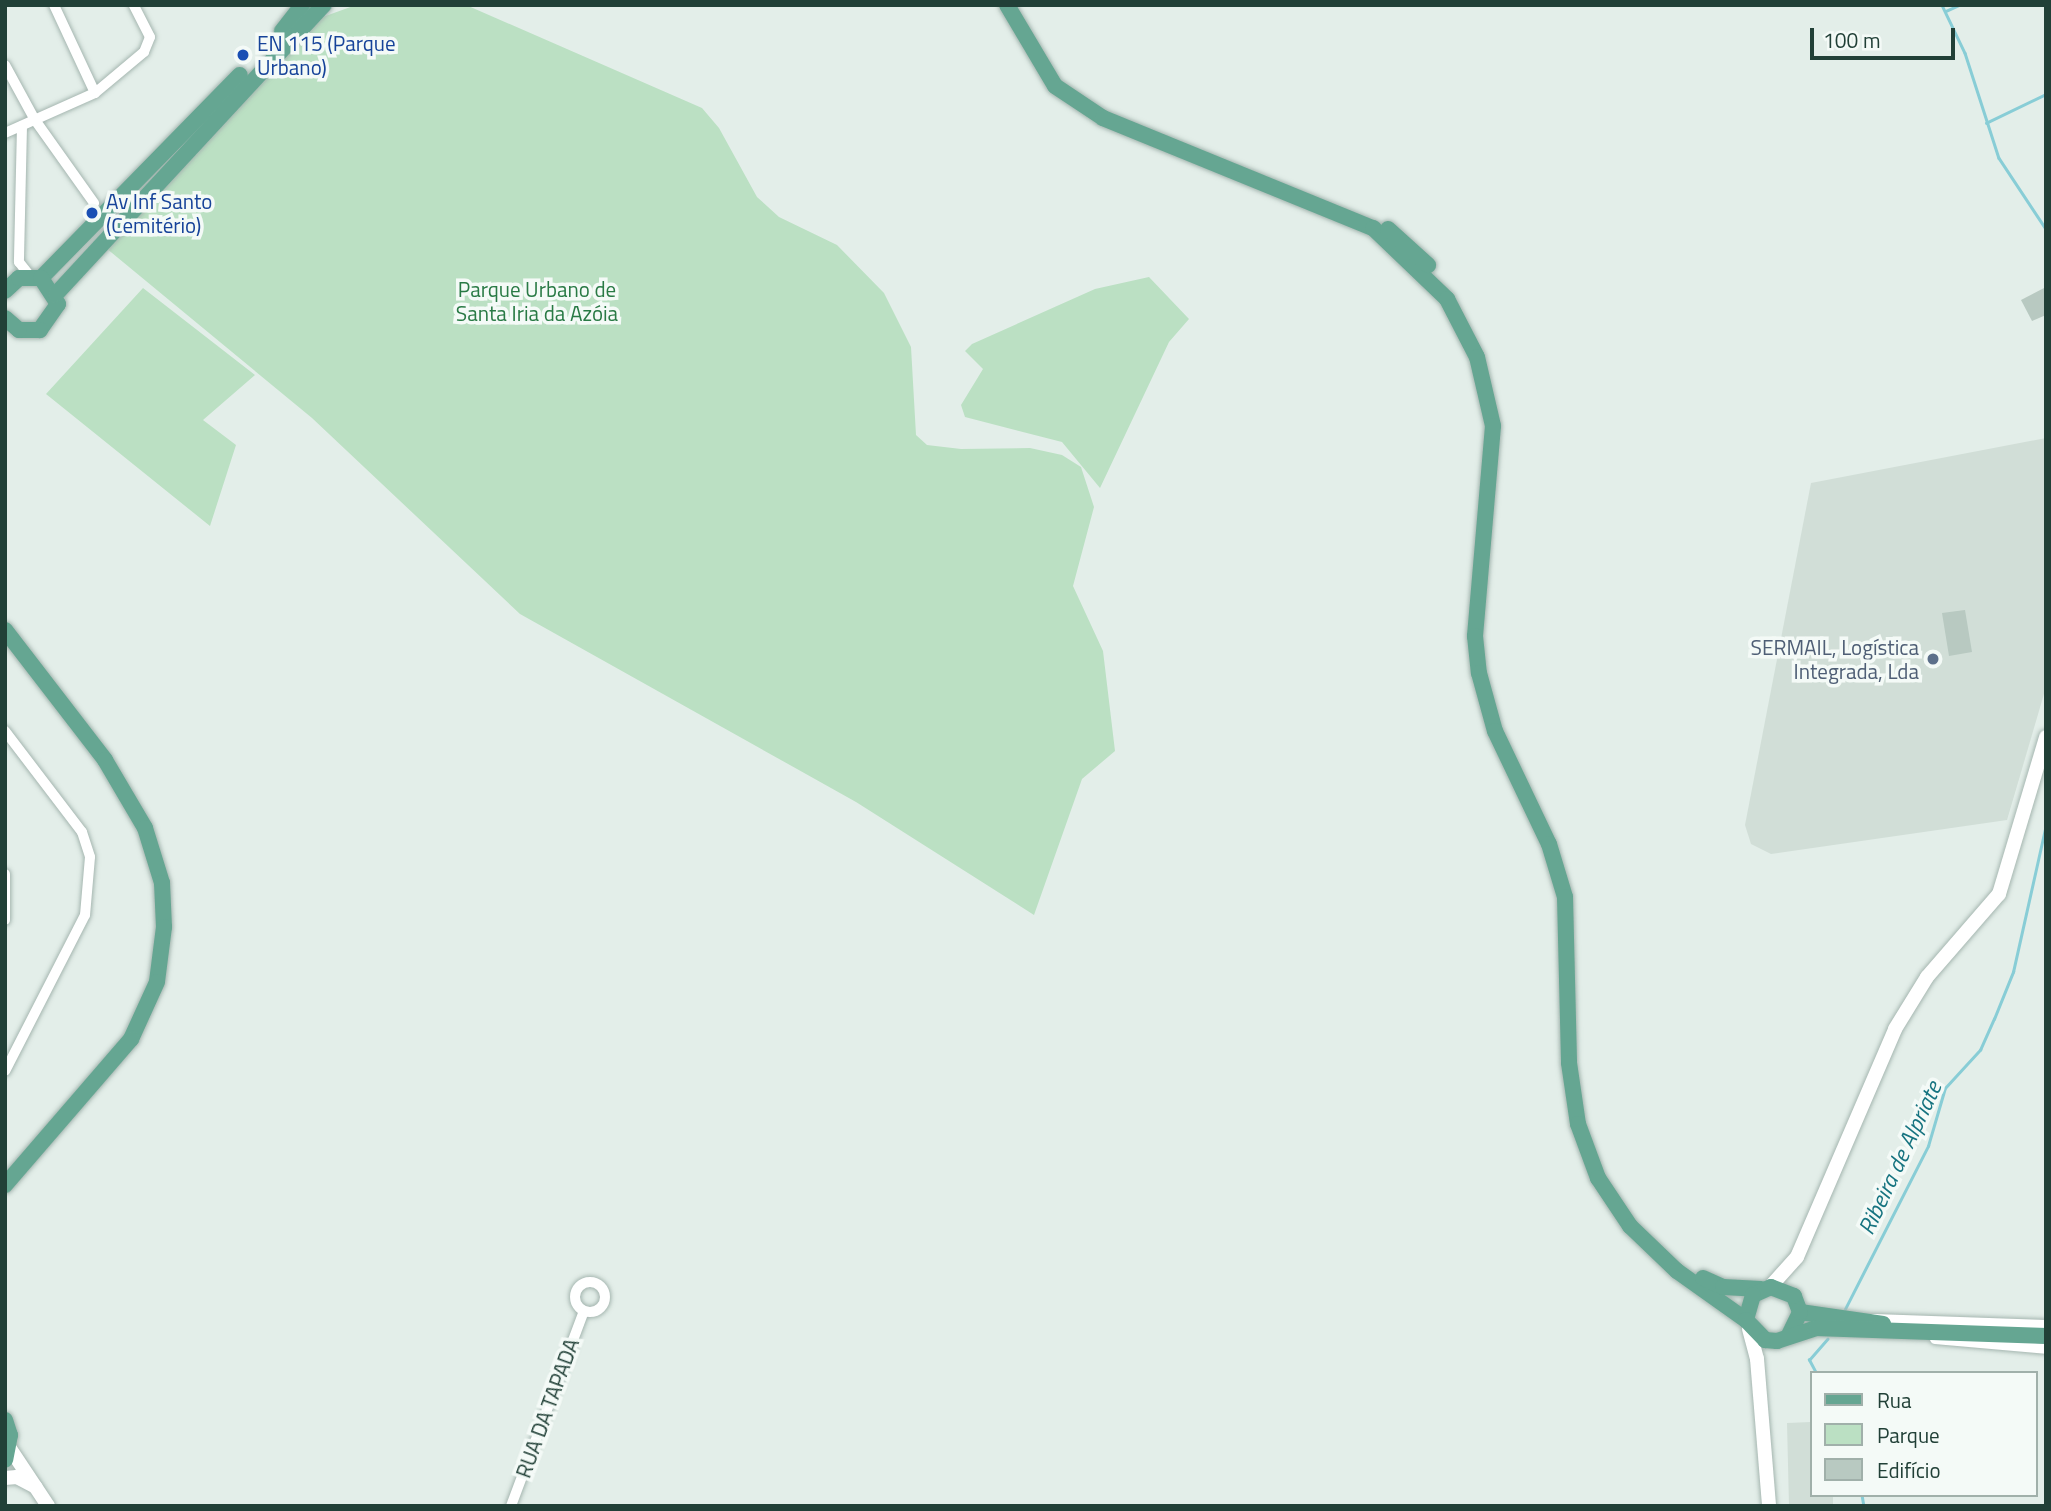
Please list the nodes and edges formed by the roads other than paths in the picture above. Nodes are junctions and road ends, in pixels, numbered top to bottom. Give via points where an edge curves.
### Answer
1 (54, 5) edge
2 (134, 5) edge
3 (302, 5) edge
4 (324, 5) edge
5 (1007, 5) edge
6 (1017, 5) edge
7 (5, 65) edge
8 (95, 93) junction
9 (35, 120) junction
10 (22, 126) junction
11 (5, 133) edge
12 (94, 203) dead end
13 (24, 277) edge
14 (5, 291) edge
15 (56, 294) junction
16 (5, 318) edge
17 (12, 335) edge
18 (5, 630) edge
19 (5, 731) edge
20 (2046, 737) edge
21 (5, 874) edge
22 (5, 920) edge
23 (5, 1071) edge
24 (5, 1185) edge
25 (1797, 1257) junction
26 (1679, 1267) junction
27 (1766, 1288) junction
28 (1797, 1304) junction
29 (584, 1311) dead end
30 (1747, 1324) junction
31 (1862, 1325) junction
32 (2046, 1325) edge
33 (2046, 1336) edge
34 (1783, 1338) junction
35 (2046, 1349) edge
36 (1759, 1374) junction
37 (5, 1420) edge
38 (7, 1453) edge
39 (5, 1478) edge
40 (41, 1490) junction
41 (48, 1506) edge
42 (511, 1506) edge
43 (1769, 1506) edge

1 - 8 street
2 - 8 street via 149,44
3 - 13 main road
4 - 15 main road
5 - 26 main road via 1055,86 1171,148 1270,182 1373,228 1447,299 1477,357 1493,426 1475,636 1479,673 1495,731 1549,844 1565,897 1569,1063 1578,1124 1614,1205
6 - 26 main road via 1045,58 1096,110 1164,141 1266,170 1367,214 1409,245 1445,284 1479,343 1496,402 1502,463 1484,637 1488,673 1503,728 1557,842 1572,895 1577,1062 1586,1123 1621,1199
7 - 9 street
8 - 9 street
9 - 10 street
9 - 12 street
10 - 11 street
10 - 13 street via 19,262
13 - 14 main road
13 - 15 main road
15 - 17 main road via 58,304 49,324
16 - 17 main road
18 - 24 main road via 105,761 145,828 162,883 164,927 157,982 131,1039
19 - 23 street via 82,832 90,857 85,915
20 - 25 street via 2000,894 1927,977 1895,1029
21 - 22 street
25 - 27 street
25 - 28 street
26 - 27 main road via 1723,1287
26 - 30 main road
27 - 28 main road
27 - 30 main road via 1747,1302
28 - 31 main road
28 - 34 main road
29 - 42 street, RUA DA TAPADA
30 - 34 main road via 1765,1340
30 - 36 street
31 - 32 street via 1942,1317
31 - 33 main road
31 - 34 main road via 1816,1328
31 - 35 street
34 - 36 street
36 - 43 street
37 - 38 main road
38 - 40 street
39 - 40 street via 17,1477
40 - 41 street

